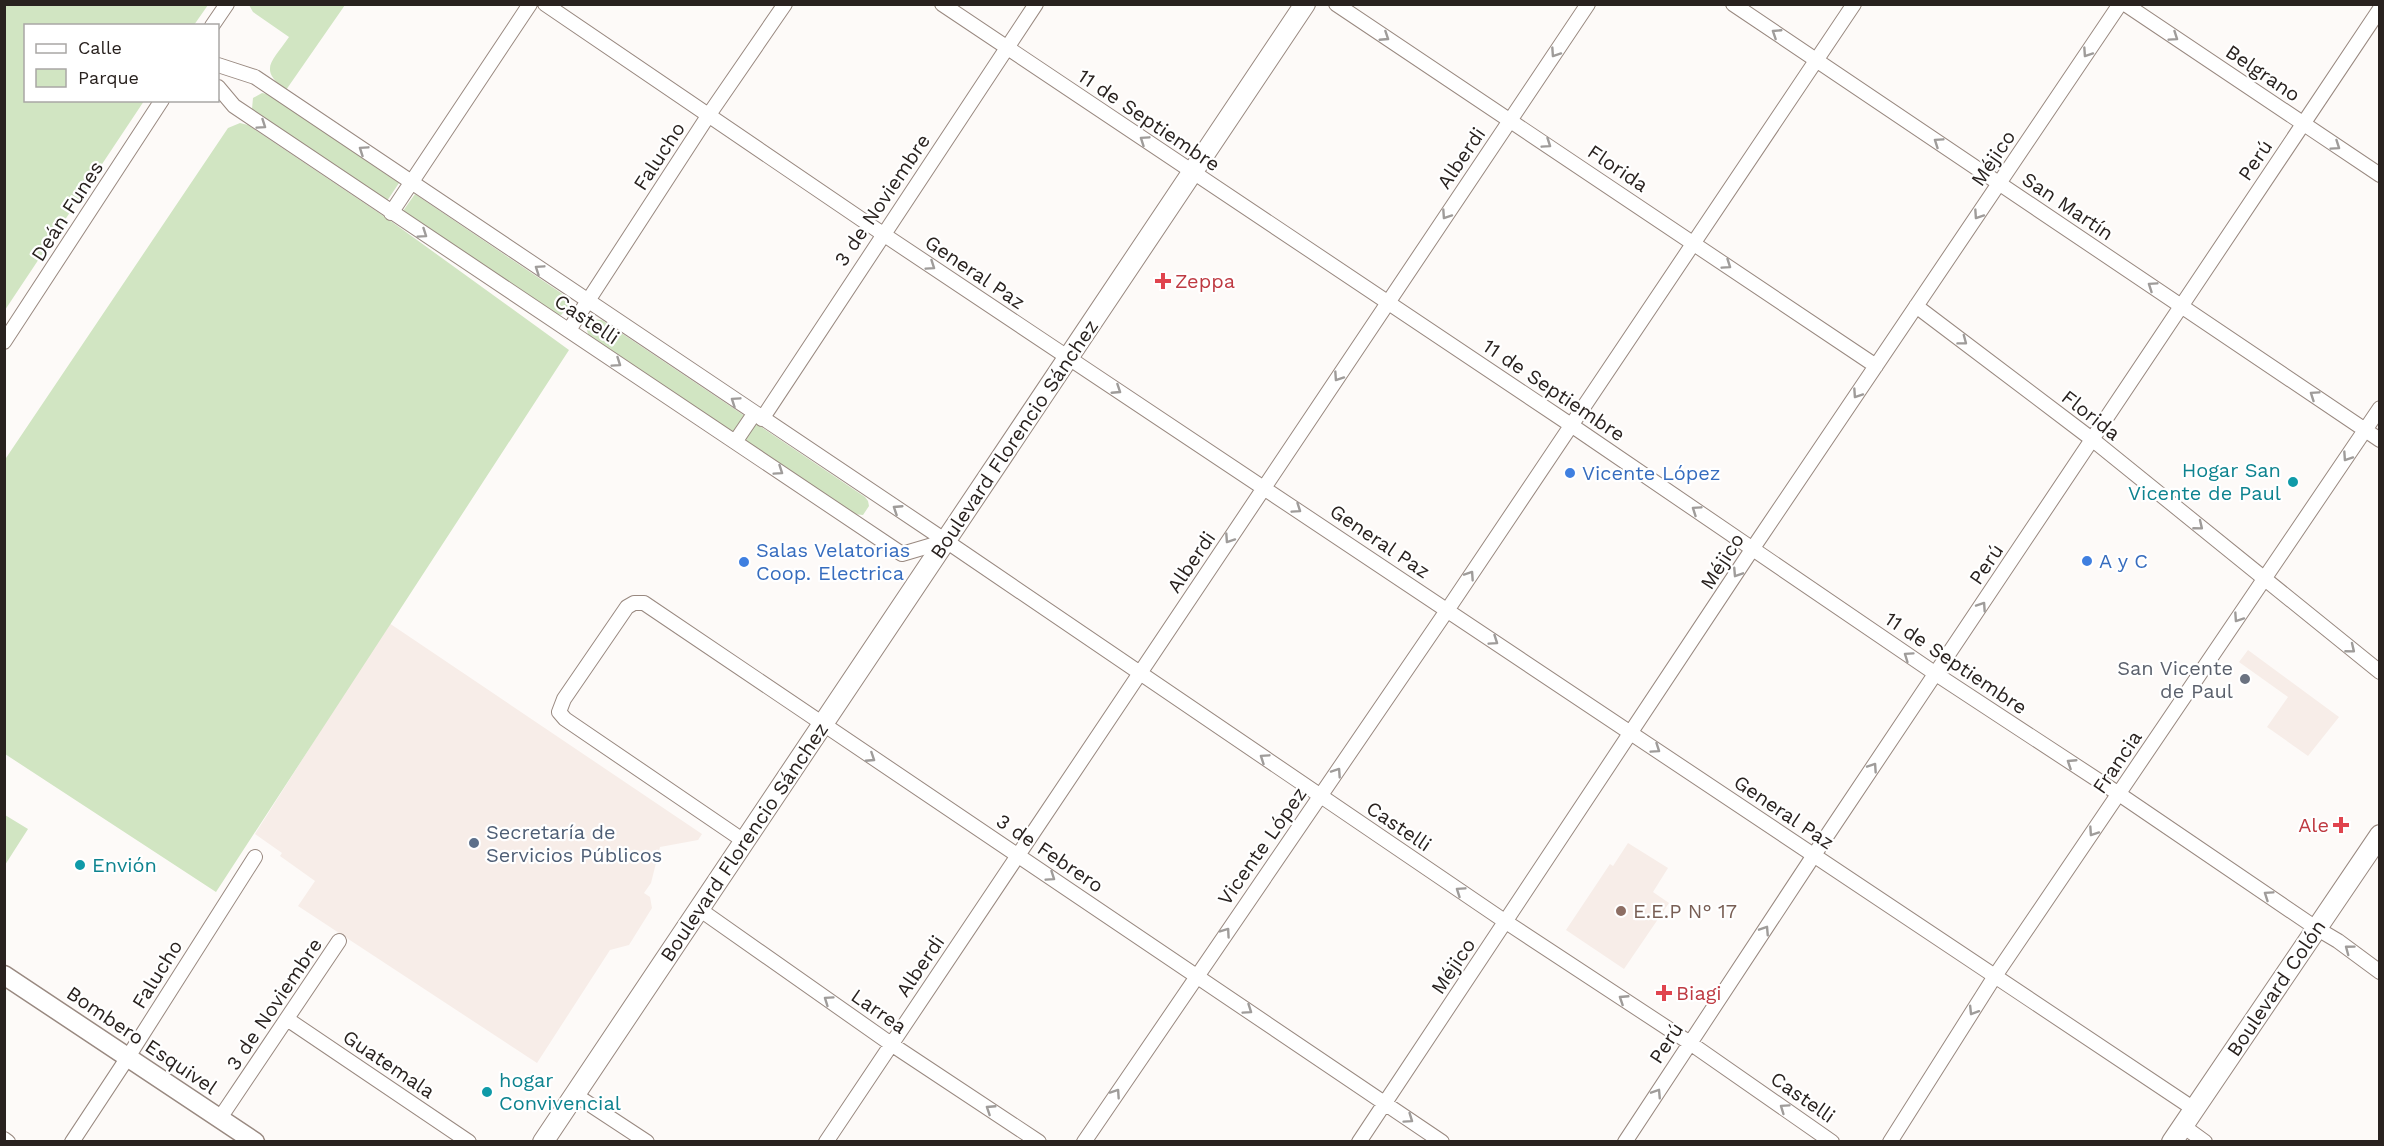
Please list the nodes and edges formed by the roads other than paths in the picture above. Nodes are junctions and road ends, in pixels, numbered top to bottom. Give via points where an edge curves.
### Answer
1 (227, 4) edge
2 (531, 4) edge
3 (545, 4) edge
4 (785, 4) edge
5 (942, 4) edge
6 (1036, 4) edge
7 (1305, 4) edge
8 (1336, 4) edge
9 (1588, 4) edge
10 (1733, 4) edge
11 (1854, 4) edge
12 (2120, 4) edge
13 (2126, 4) edge
14 (2379, 9) edge
15 (213, 24) edge
16 (1007, 48) junction
17 (1817, 60) junction
18 (219, 65) edge
19 (219, 88) edge
20 (161, 102) edge
21 (708, 116) junction
22 (1510, 119) junction
23 (2303, 123) junction
24 (1193, 172) junction
25 (2379, 175) edge
26 (412, 183) junction
27 (2000, 183) junction
28 (391, 213) junction
29 (883, 234) junction
30 (1693, 242) junction
31 (587, 302) junction
32 (1388, 302) junction
33 (1916, 306) junction
34 (2181, 306) junction
35 (569, 330) junction
36 (4, 342) edge
37 (1068, 357) junction
38 (1876, 366) junction
39 (2379, 408) edge
40 (758, 416) junction
41 (1571, 424) junction
42 (2365, 430) junction
43 (2093, 440) junction
44 (2379, 440) edge
45 (735, 442) junction
46 (1264, 487) junction
47 (946, 541) junction
48 (1753, 549) junction
49 (2265, 579) junction
50 (1448, 609) junction
51 (2379, 672) edge
52 (1139, 674) junction
53 (1936, 674) junction
54 (823, 726) junction
55 (1632, 733) junction
56 (2119, 794) junction
57 (1321, 796) junction
58 (2379, 835) edge
59 (744, 841) junction
60 (1018, 855) junction
61 (1814, 855) junction
62 (255, 857) dead end
63 (699, 909) junction
64 (1506, 922) junction
65 (2316, 928) junction
66 (339, 941) dead end
67 (2379, 972) edge
68 (4, 975) edge
69 (1196, 975) junction
70 (1995, 976) junction
71 (287, 1019) junction
72 (1690, 1043) junction
73 (891, 1044) junction
74 (128, 1057) junction
75 (574, 1094) junction
76 (1386, 1103) junction
77 (2194, 1109) junction
78 (220, 1118) junction
79 (2177, 1134) edge
80 (72, 1142) edge
81 (255, 1142) edge
82 (469, 1142) edge
83 (543, 1142) edge
84 (646, 1142) edge
85 (826, 1142) edge
86 (1039, 1142) edge
87 (1084, 1142) edge
88 (1359, 1142) edge
89 (1442, 1142) edge
90 (1625, 1142) edge
91 (1832, 1142) edge
92 (1890, 1142) edge
93 (2205, 1142) edge

1 - 15 street
2 - 26 street
3 - 21 street, General Paz
4 - 21 street, Falucho
5 - 16 street, 11 de Septiembre
6 - 16 street, 3 de Noviembre
7 - 24 main road, Boulevard Florencio Sánchez
8 -> 22 street, Florida
9 -> 22 street, Alberdi
17 -> 10 street, San Martín
11 - 17 street, Vicente López
12 -> 27 street, Méjico
13 -> 23 street, Belgrano
14 - 23 street, Perú
24 -> 16 street, 11 de Septiembre
16 - 29 street, 3 de Noviembre
27 -> 17 street, San Martín
17 - 30 street, Vicente López
26 -> 18 street, Castelli via 255,76
19 -> 28 street, Castelli via 234,106
20 - 36 street, Deán Funes
21 - 29 street, General Paz
21 - 31 street, Falucho
22 -> 30 street, Florida
22 -> 32 street, Alberdi
23 -> 25 street, Belgrano
23 - 34 street, Perú
24 - 32 street, 11 de Septiembre
24 - 37 main road, Boulevard Florencio Sánchez
26 - 28 street
31 -> 26 street, Castelli
27 -> 33 street, Méjico
34 -> 27 street, San Martín
28 -> 35 street, Castelli
29 -> 37 street, General Paz
29 - 40 street, 3 de Noviembre
30 -> 38 street, Florida
30 - 41 street, Vicente López
31 - 35 street, Falucho
40 -> 31 street, Castelli
32 - 41 street, 11 de Septiembre
32 -> 46 street, Alberdi
33 - 38 street, Méjico
33 -> 43 street, Florida
42 -> 34 street, San Martín
34 - 43 street, Perú
35 -> 45 street, Castelli
37 -> 46 street, General Paz
37 - 47 main road, Boulevard Florencio Sánchez
38 -> 48 street, Méjico
39 - 42 street, Francia
40 - 45 street, 3 de Noviembre
47 -> 40 street, Castelli
48 -> 41 street, 11 de Septiembre
50 -> 41 street, Vicente López
42 - 44 street, San Martín
42 -> 49 street, Francia
43 -> 49 street, Florida
53 -> 43 street, Perú
45 -> 47 street, Castelli via 902,554
46 -> 50 street, General Paz
46 -> 52 street, Alberdi
47 - 52 street, Castelli
47 - 54 main road, Boulevard Florencio Sánchez
53 -> 48 street, 11 de Septiembre
48 -> 55 street, Méjico
49 -> 51 street, Florida
49 -> 56 street, Francia
50 -> 55 street, General Paz
57 -> 50 street, Vicente López
57 -> 52 street, Castelli
52 - 60 street, Alberdi
56 -> 53 street, 11 de Septiembre
61 -> 53 street, Perú
54 - 59 main road, Boulevard Florencio Sánchez
54 - 59 street, 3 de Febrero via 644,603 627,607 608,634 564,699 560,712 565,720
54 -> 60 street, 3 de Febrero
55 -> 61 street, General Paz
55 - 64 street, Méjico
65 -> 56 street, 11 de Septiembre
56 -> 70 street, Francia
64 -> 57 street, Castelli
69 -> 57 street, Vicente López
58 - 65 main road, Boulevard Colón
59 - 63 main road, Boulevard Florencio Sánchez
60 -> 69 street, 3 de Febrero
60 - 73 street, Alberdi
61 - 70 street, General Paz
72 -> 61 street, Perú
62 - 74 street, Falucho
73 -> 63 street, Larrea
63 - 75 main road, Boulevard Florencio Sánchez
72 -> 64 street, Castelli
64 - 76 street, Méjico
67 -> 65 street, 11 de Septiembre
65 - 77 main road, Boulevard Colón
66 - 71 street, 3 de Noviembre
68 - 74 street, Bombero Esquivel
69 -> 76 street, 3 de Febrero
87 -> 69 street, Vicente López
70 - 77 street, General Paz
70 -> 92 street, Francia
71 - 78 street, 3 de Noviembre
71 - 82 street, Guatemala
90 -> 72 street, Perú
91 -> 72 street, Castelli
73 - 85 street, Alberdi
86 -> 73 street, Larrea
74 - 78 street, Bombero Esquivel
74 - 80 street, Falucho
75 - 83 main road, Boulevard Florencio Sánchez
75 - 84 street
76 - 88 street, Méjico
76 -> 89 street, 3 de Febrero
77 - 79 main road, Boulevard Colón
78 - 81 street, Bombero Esquivel
79 - 93 street

